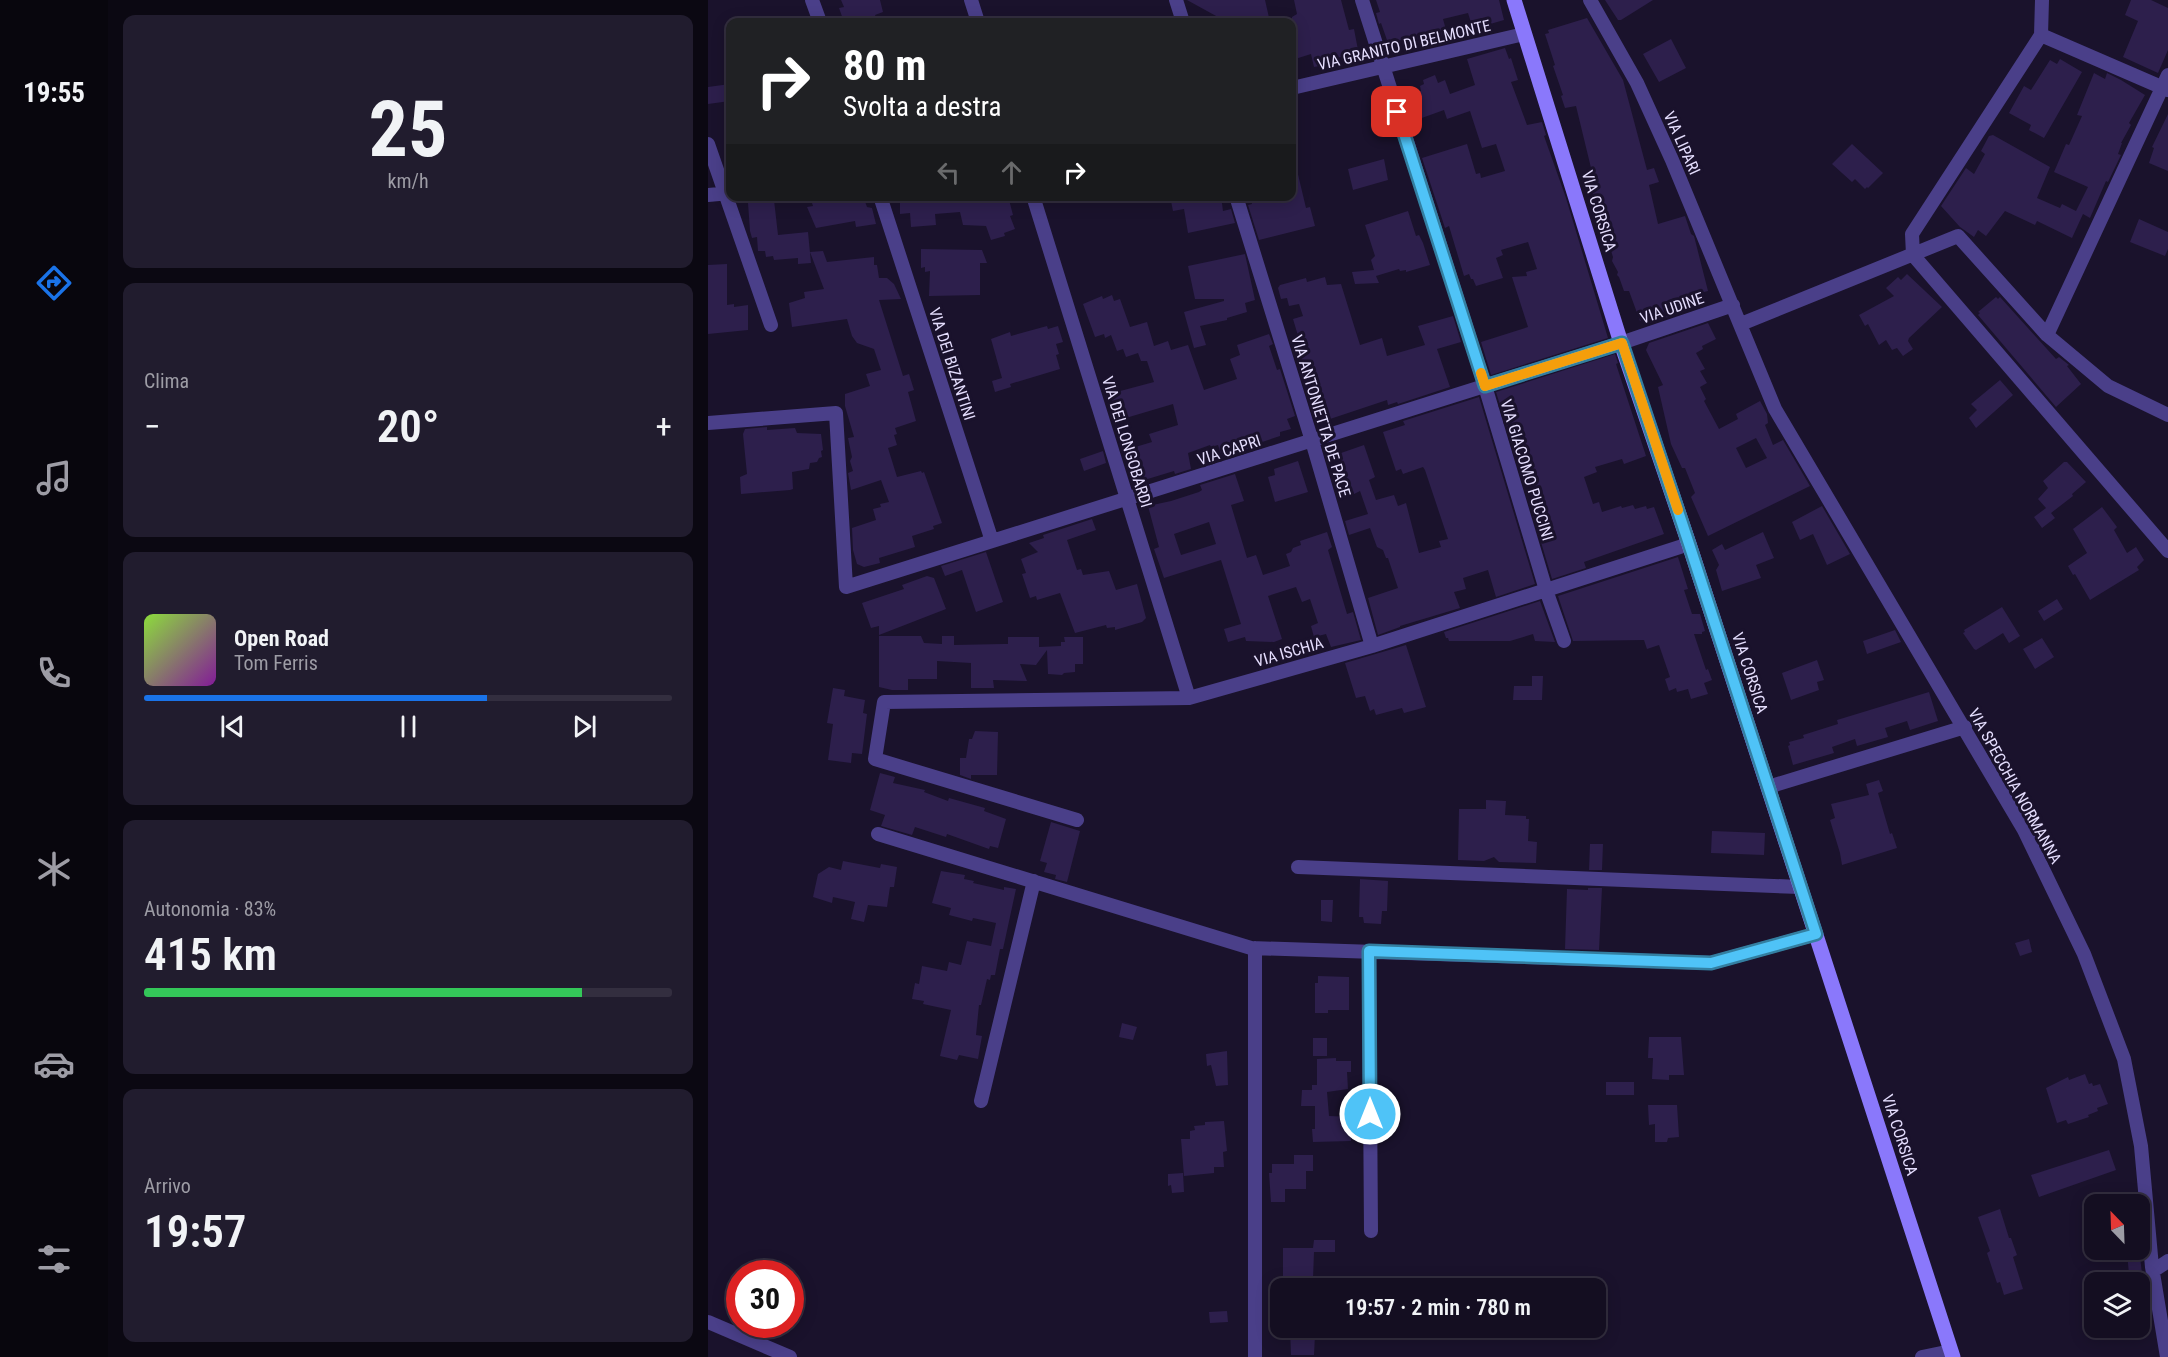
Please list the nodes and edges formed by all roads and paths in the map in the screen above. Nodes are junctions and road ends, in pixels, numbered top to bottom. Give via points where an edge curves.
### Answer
1 (812, 0) edge
2 (971, 0) edge
3 (1176, 0) edge
4 (1362, 0) edge
5 (1514, 0) edge
6 (1590, 0) edge
7 (2042, 0) edge
8 (819, 18) edge
9 (977, 18) edge
10 (1182, 18) edge
11 (1524, 34) junction
12 (2041, 35) junction
13 (1383, 67) junction
14 (2166, 84) edge
15 (1296, 87) edge
16 (708, 144) edge
17 (726, 188) edge
18 (726, 193) edge
19 (708, 195) edge
20 (731, 201) edge
21 (882, 201) edge
22 (1035, 201) edge
23 (1238, 201) edge
24 (1913, 255) junction
25 (1733, 305) junction
26 (1741, 324) junction
27 (771, 325) dead end
28 (2047, 335) junction
29 (1622, 343) junction
30 (1485, 386) junction
31 (2168, 415) edge
32 (708, 423) edge
33 (1312, 441) junction
34 (1128, 499) junction
35 (992, 541) junction
36 (1689, 544) junction
37 (2168, 551) edge
38 (1545, 590) junction
39 (1564, 640) dead end
40 (1372, 646) junction
41 (1189, 698) junction
42 (1965, 727) junction
43 (1768, 787) junction
44 (1077, 820) dead end
45 (878, 834) dead end
46 (1298, 867) dead end
47 (1034, 881) junction
48 (1800, 887) junction
49 (1816, 934) junction
50 (1255, 948) junction
51 (1369, 951) junction
52 (981, 1101) dead end
53 (1371, 1231) dead end
54 (2168, 1261) edge
55 (2152, 1271) junction
56 (708, 1322) edge
57 (1952, 1354) edge
58 (790, 1357) edge
59 (1255, 1357) edge
60 (1922, 1357) edge
61 (2167, 1357) edge

1 - 8 street
2 - 9 street
3 - 10 street
4 - 13 street, VIA GIACOMO PUCCINI
5 - 11 main road, VIA CORSICA
6 - 25 street, VIA LIPARI via 1637,83
7 - 12 street
11 - 13 street, VIA GRANITO DI BELMONTE
11 - 29 main road, VIA CORSICA
12 - 14 street
12 - 24 street via 1912,234
13 - 15 street, VIA GRANITO DI BELMONTE
13 - 30 street, VIA GIACOMO PUCCINI
14 - 28 street
16 - 17 street
18 - 19 street
20 - 27 street
21 - 35 street, VIA DEI BIZANTINI
22 - 34 street, VIA DEI LONGOBARDI
23 - 33 street, VIA ANTONIETTA DE PACE
24 - 26 street
24 - 28 street via 1958,236
24 - 37 street
25 - 26 street, VIA SPECCHIA NORMANNA
25 - 29 street, VIA UDINE
26 - 42 street, VIA SPECCHIA NORMANNA via 1775,409
28 - 31 street via 2108,386
29 - 30 street, VIA CAPRI
29 - 36 main road, VIA CORSICA
30 - 33 street, VIA CAPRI
30 - 38 street, VIA GIACOMO PUCCINI
32 - 35 street, VIA CAPRI via 836,413 846,587
33 - 34 street, VIA CAPRI
33 - 40 street, VIA ANTONIETTA DE PACE
34 - 35 street, VIA CAPRI
34 - 41 street, VIA DEI LONGOBARDI
36 - 38 street, VIA ISCHIA
36 - 43 main road, VIA CORSICA
38 - 39 street, VIA GIACOMO PUCCINI
38 - 40 street, VIA ISCHIA
40 - 41 street, VIA ISCHIA
41 - 44 street, VIA ISCHIA via 884,702 875,759
42 - 43 street
42 - 55 street, VIA SPECCHIA NORMANNA via 2024,830 2084,954 2124,1059 2141,1146
43 - 48 main road, VIA CORSICA
45 - 47 street
46 - 48 street
47 - 50 street
47 - 52 street
48 - 49 main road, VIA CORSICA
49 - 51 street via 1711,963
49 - 57 main road, VIA CORSICA
50 - 51 street
50 - 59 street
51 - 53 street
54 - 55 street
55 - 61 street, VIA SPECCHIA NORMANNA
56 - 58 street
57 - 60 street

